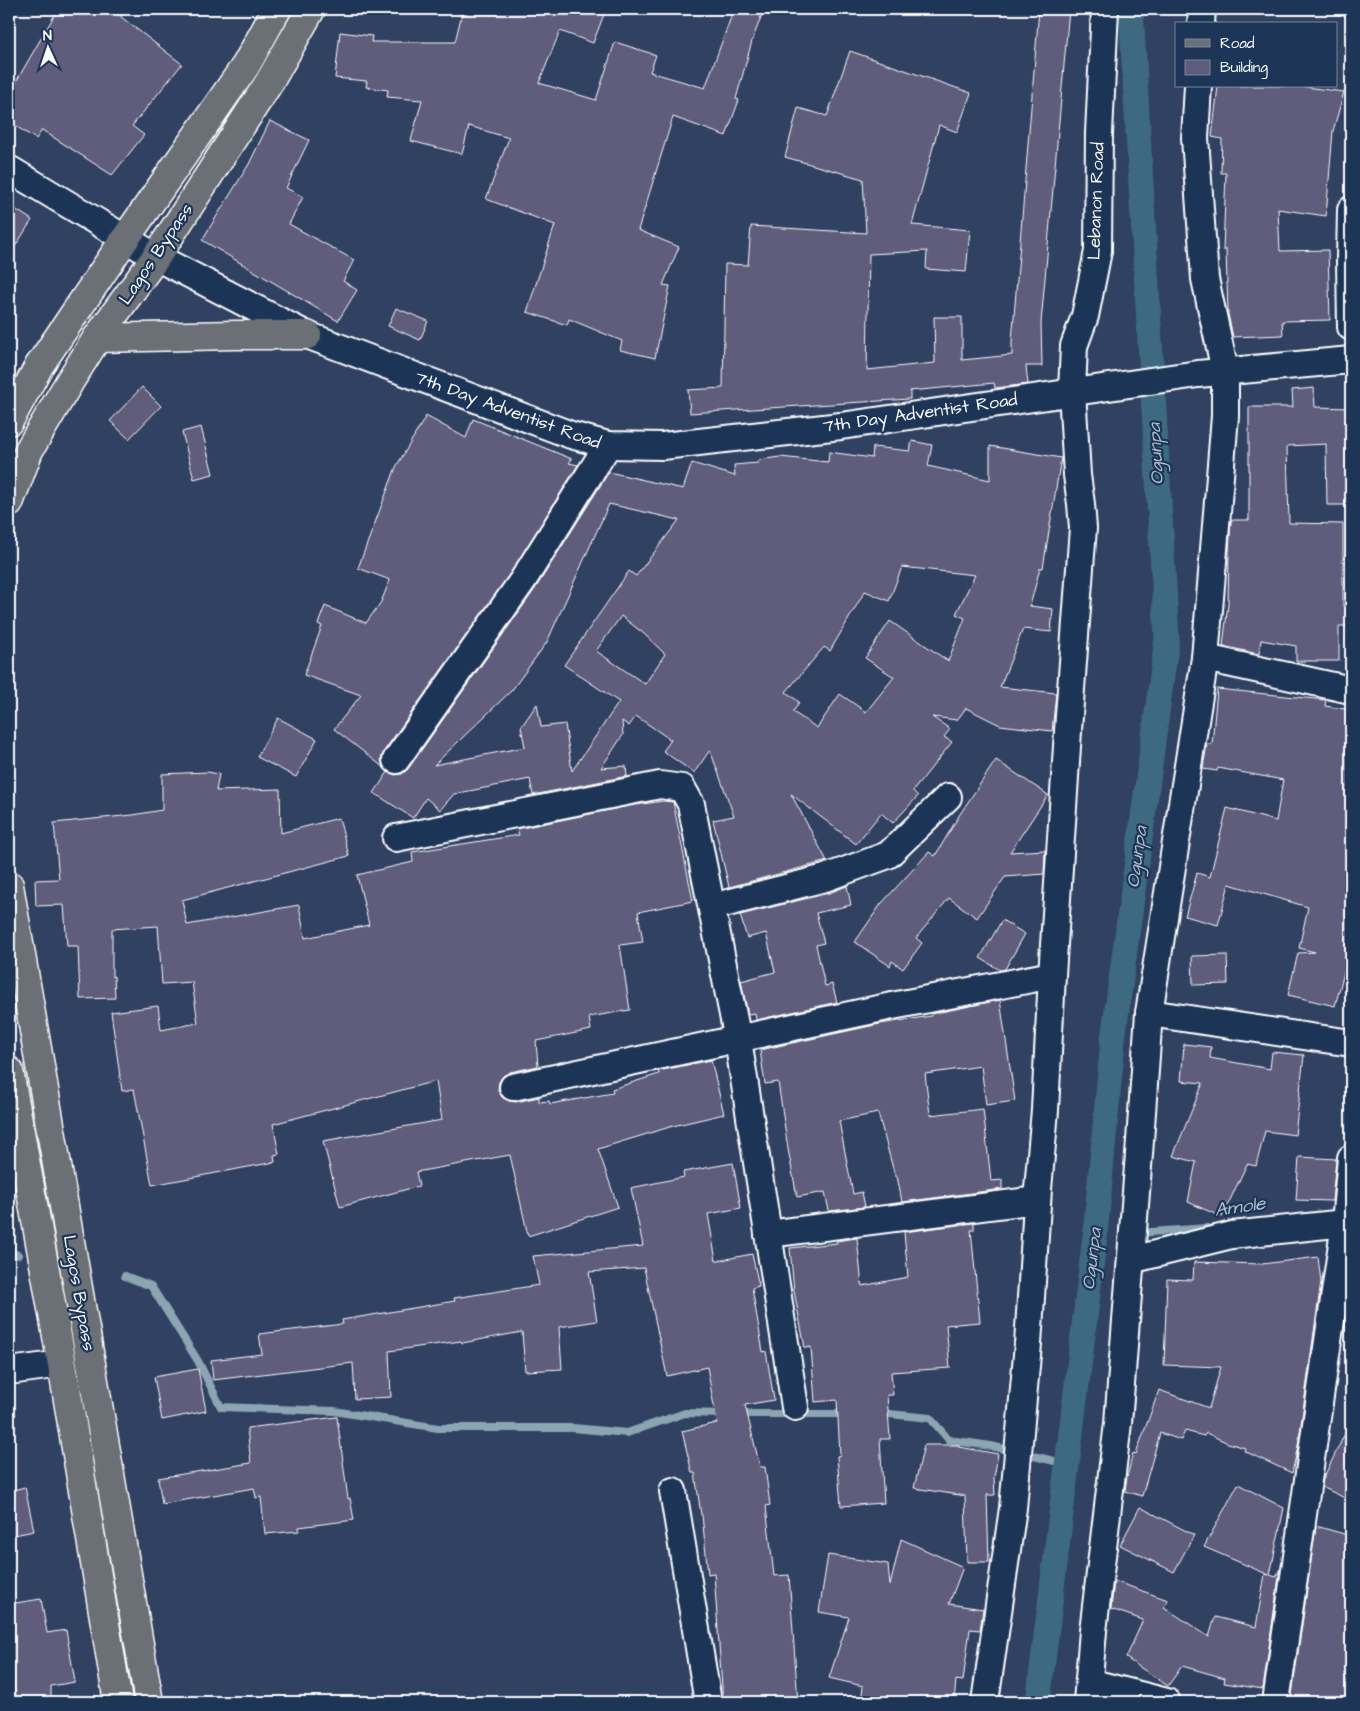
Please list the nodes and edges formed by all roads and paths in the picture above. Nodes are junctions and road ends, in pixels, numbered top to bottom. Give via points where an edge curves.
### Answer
1 (277, 9) edge
2 (311, 9) edge
3 (1105, 9) edge
4 (1202, 9) edge
5 (1201, 22) edge
6 (1198, 88) edge
7 (9, 169) edge
8 (1351, 210) edge
9 (125, 239) junction
10 (156, 258) junction
11 (1351, 327) edge
12 (307, 335) junction
13 (97, 338) junction
14 (1351, 360) edge
15 (1225, 371) junction
16 (1078, 390) junction
17 (9, 421) edge
18 (608, 446) junction
19 (9, 503) edge
20 (1205, 658) junction
21 (1351, 690) edge
22 (396, 760) dead end
23 (948, 797) dead end
24 (396, 838) dead end
25 (9, 885) edge
26 (712, 907) junction
27 (1052, 975) junction
28 (1149, 1013) junction
29 (738, 1040) junction
30 (1351, 1043) edge
31 (9, 1072) edge
32 (513, 1087) dead end
33 (1351, 1158) edge
34 (1037, 1200) junction
35 (1348, 1223) edge
36 (768, 1234) junction
37 (1130, 1260) junction
38 (62, 1364) junction
39 (9, 1371) edge
40 (795, 1407) dead end
41 (673, 1491) dead end
42 (1088, 1692) edge
43 (118, 1702) edge
44 (149, 1702) edge
45 (708, 1702) edge
46 (985, 1702) edge
47 (1166, 1702) edge
48 (1276, 1702) edge

1 - 9 main road, Lagos Bypass via 246,65
2 - 10 main road, Lagos Bypass via 270,81
3 - 16 street, Lebanon Road via 1098,251 1085,316 1074,346
4 - 5 street
6 - 15 street via 1195,138 1206,279
7 - 9 street, 7th Day Adventist Road
8 - 11 street
9 - 10 street, 7th Day Adventist Road
9 - 17 main road, Lagos Bypass via 39,366
10 - 12 street, 7th Day Adventist Road
10 - 13 main road, Lagos Bypass
12 - 13 main road
12 - 18 street, 7th Day Adventist Road
13 - 19 main road, Lagos Bypass via 29,450
14 - 15 street, 7th Day Adventist Road
15 - 16 street, 7th Day Adventist Road
15 - 20 street via 1225,416
16 - 18 street, 7th Day Adventist Road via 841,426 663,446
16 - 27 street, Lebanon Road via 1077,475 1083,528
18 - 22 street via 523,580
20 - 21 street
20 - 28 street
23 - 26 street via 888,855 825,878
24 - 26 street via 660,785 682,788 691,804
25 - 44 main road, Lagos Bypass
26 - 29 street
27 - 29 street
27 - 34 street, Lebanon Road
28 - 30 street
28 - 37 street
29 - 32 street
29 - 36 street
31 - 38 main road, Lagos Bypass
33 - 35 street
34 - 36 street
34 - 46 street, Lebanon Road via 1013,1508
35 - 37 street via 1232,1235
35 - 48 street
36 - 40 street
37 - 42 street via 1118,1423
38 - 39 street
38 - 43 main road, Lagos Bypass
41 - 45 street
42 - 47 street

